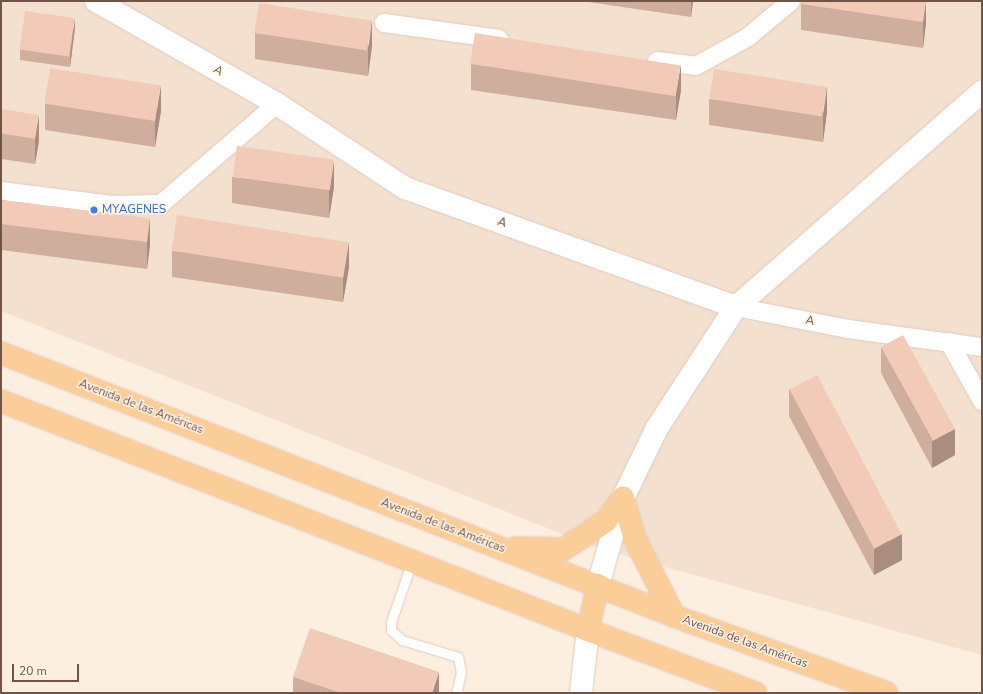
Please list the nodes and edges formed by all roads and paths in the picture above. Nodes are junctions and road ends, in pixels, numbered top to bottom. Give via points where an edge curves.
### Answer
1 (96, 1) edge
2 (792, 1) edge
3 (384, 23) dead end
4 (517, 41) edge
5 (641, 59) edge
6 (982, 92) edge
7 (277, 104) junction
8 (1, 190) edge
9 (736, 307) junction
10 (949, 342) junction
11 (982, 347) edge
12 (1, 353) edge
13 (1, 401) edge
14 (982, 401) edge
15 (623, 498) junction
16 (499, 548) junction
17 (412, 561) junction
18 (598, 585) junction
19 (674, 616) junction
20 (588, 630) junction
21 (456, 693) edge
22 (581, 693) edge
23 (756, 693) edge
24 (887, 693) edge

1 - 7 street, A
2 - 5 street via 748,37 696,66
3 - 4 street
6 - 9 street
7 - 8 street via 161,204 114,205
7 - 9 street, A via 405,188
9 - 10 street, A via 848,329
9 - 15 street via 657,428
10 - 11 street, A
10 - 14 street
12 - 16 main road, Avenida de las Américas
13 - 17 main road
15 - 16 main road via 606,521 564,549
15 - 18 street
15 - 19 main road via 635,539
16 - 18 main road, Avenida de las Américas
17 - 20 main road
17 - 21 lane via 391,622 391,630 402,640 458,657 461,672
18 - 19 main road, Avenida de las Américas
18 - 20 main road
19 - 24 main road, Avenida de las Américas
20 - 22 street
20 - 23 main road

